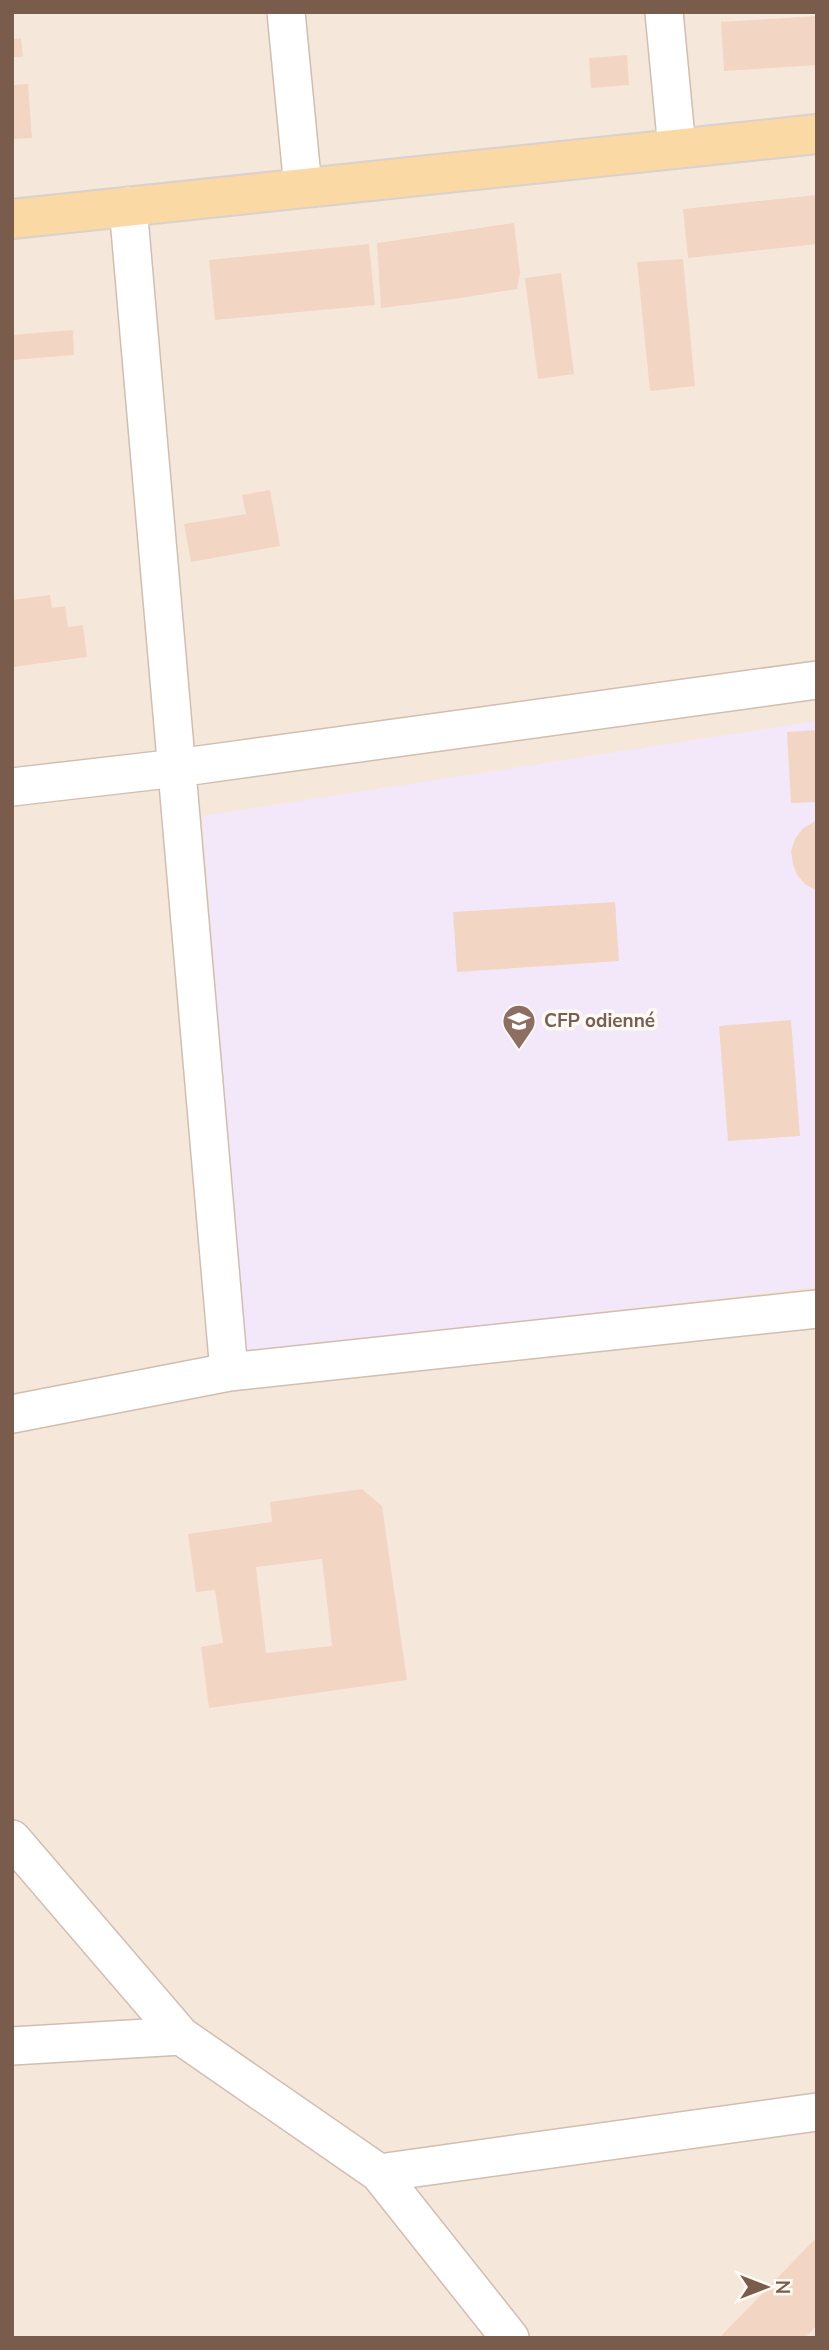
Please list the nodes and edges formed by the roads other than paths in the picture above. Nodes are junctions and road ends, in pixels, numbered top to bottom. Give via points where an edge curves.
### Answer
1 (286, 12) edge
2 (664, 12) edge
3 (817, 134) edge
4 (677, 149) junction
5 (303, 188) junction
6 (128, 206) junction
7 (12, 219) edge
8 (817, 680) edge
9 (177, 768) junction
10 (12, 787) edge
11 (817, 1309) edge
12 (229, 1372) junction
13 (12, 1414) edge
14 (12, 1839) edge
15 (181, 2036) junction
16 (12, 2046) edge
17 (817, 2112) edge
18 (379, 2173) junction
19 (510, 2338) edge

1 - 5 street
2 - 4 street
3 - 4 main road
4 - 5 main road
5 - 6 main road
6 - 7 main road
6 - 9 street
8 - 9 street
9 - 10 street
9 - 12 street
11 - 12 street
12 - 13 street
14 - 15 street
15 - 16 street
15 - 18 street
17 - 18 street
18 - 19 street

